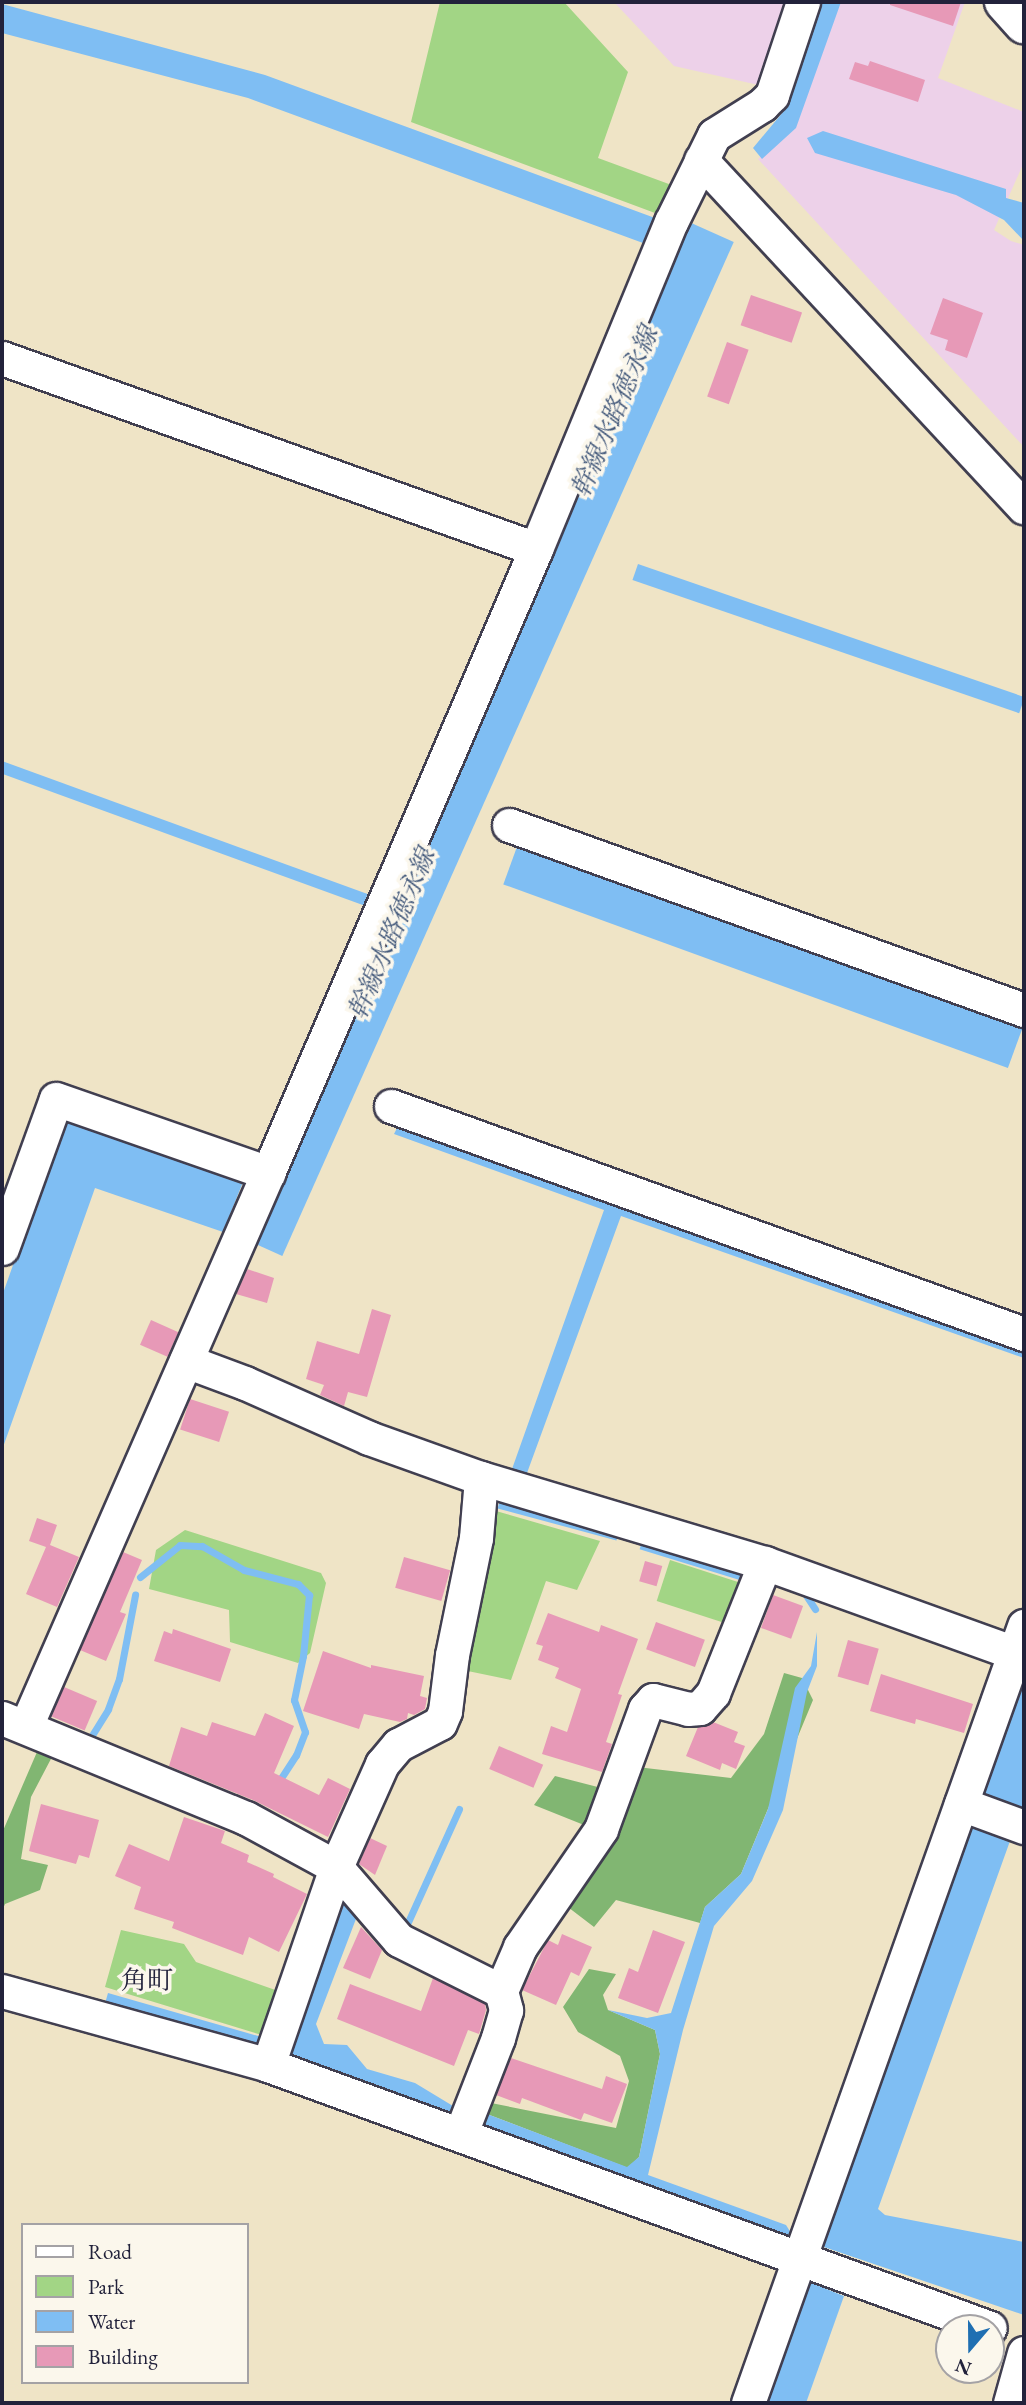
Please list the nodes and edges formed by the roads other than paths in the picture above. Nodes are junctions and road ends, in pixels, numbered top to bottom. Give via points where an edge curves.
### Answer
1 (803, 2) edge
2 (1004, 2) edge
3 (1024, 24) edge
4 (701, 160) junction
5 (2, 358) edge
6 (1024, 508) edge
7 (536, 549) junction
8 (509, 825) dead end
9 (1024, 1010) edge
10 (391, 1106) dead end
11 (13, 1183) edge
12 (258, 1198) junction
13 (2, 1248) edge
14 (1024, 1334) edge
15 (186, 1361) junction
16 (481, 1478) junction
17 (765, 1563) junction
18 (1019, 1639) edge
19 (14, 1722) edge
20 (994, 1816) edge
21 (335, 1867) junction
22 (2, 1991) edge
23 (501, 1991) junction
24 (268, 2065) junction
25 (461, 2133) junction
26 (820, 2268) junction
27 (951, 2314) edge
28 (1005, 2333) edge
29 (1024, 2339) edge
30 (1024, 2353) edge
31 (748, 2403) edge
32 (1010, 2403) edge

1 - 4 street via 772,94 714,135
2 - 3 highway
4 - 6 street
4 - 7 street
5 - 7 street
7 - 12 street
8 - 9 street
10 - 14 street
11 - 12 street via 56,1099
11 - 13 street
12 - 15 street
15 - 16 street via 369,1438
15 - 19 street
16 - 17 street
16 - 21 street via 477,1538 445,1711 440,1723 398,1745 382,1764
17 - 18 street
17 - 23 street via 713,1693 700,1708 653,1700 645,1709 601,1829 520,1947
18 - 20 street
19 - 21 street via 246,1818
20 - 26 street
21 - 23 street via 399,1940
21 - 24 street
22 - 24 street
23 - 25 street via 506,2010
24 - 25 street
25 - 26 street
26 - 27 street
26 - 31 street
28 - 29 street
30 - 32 street

